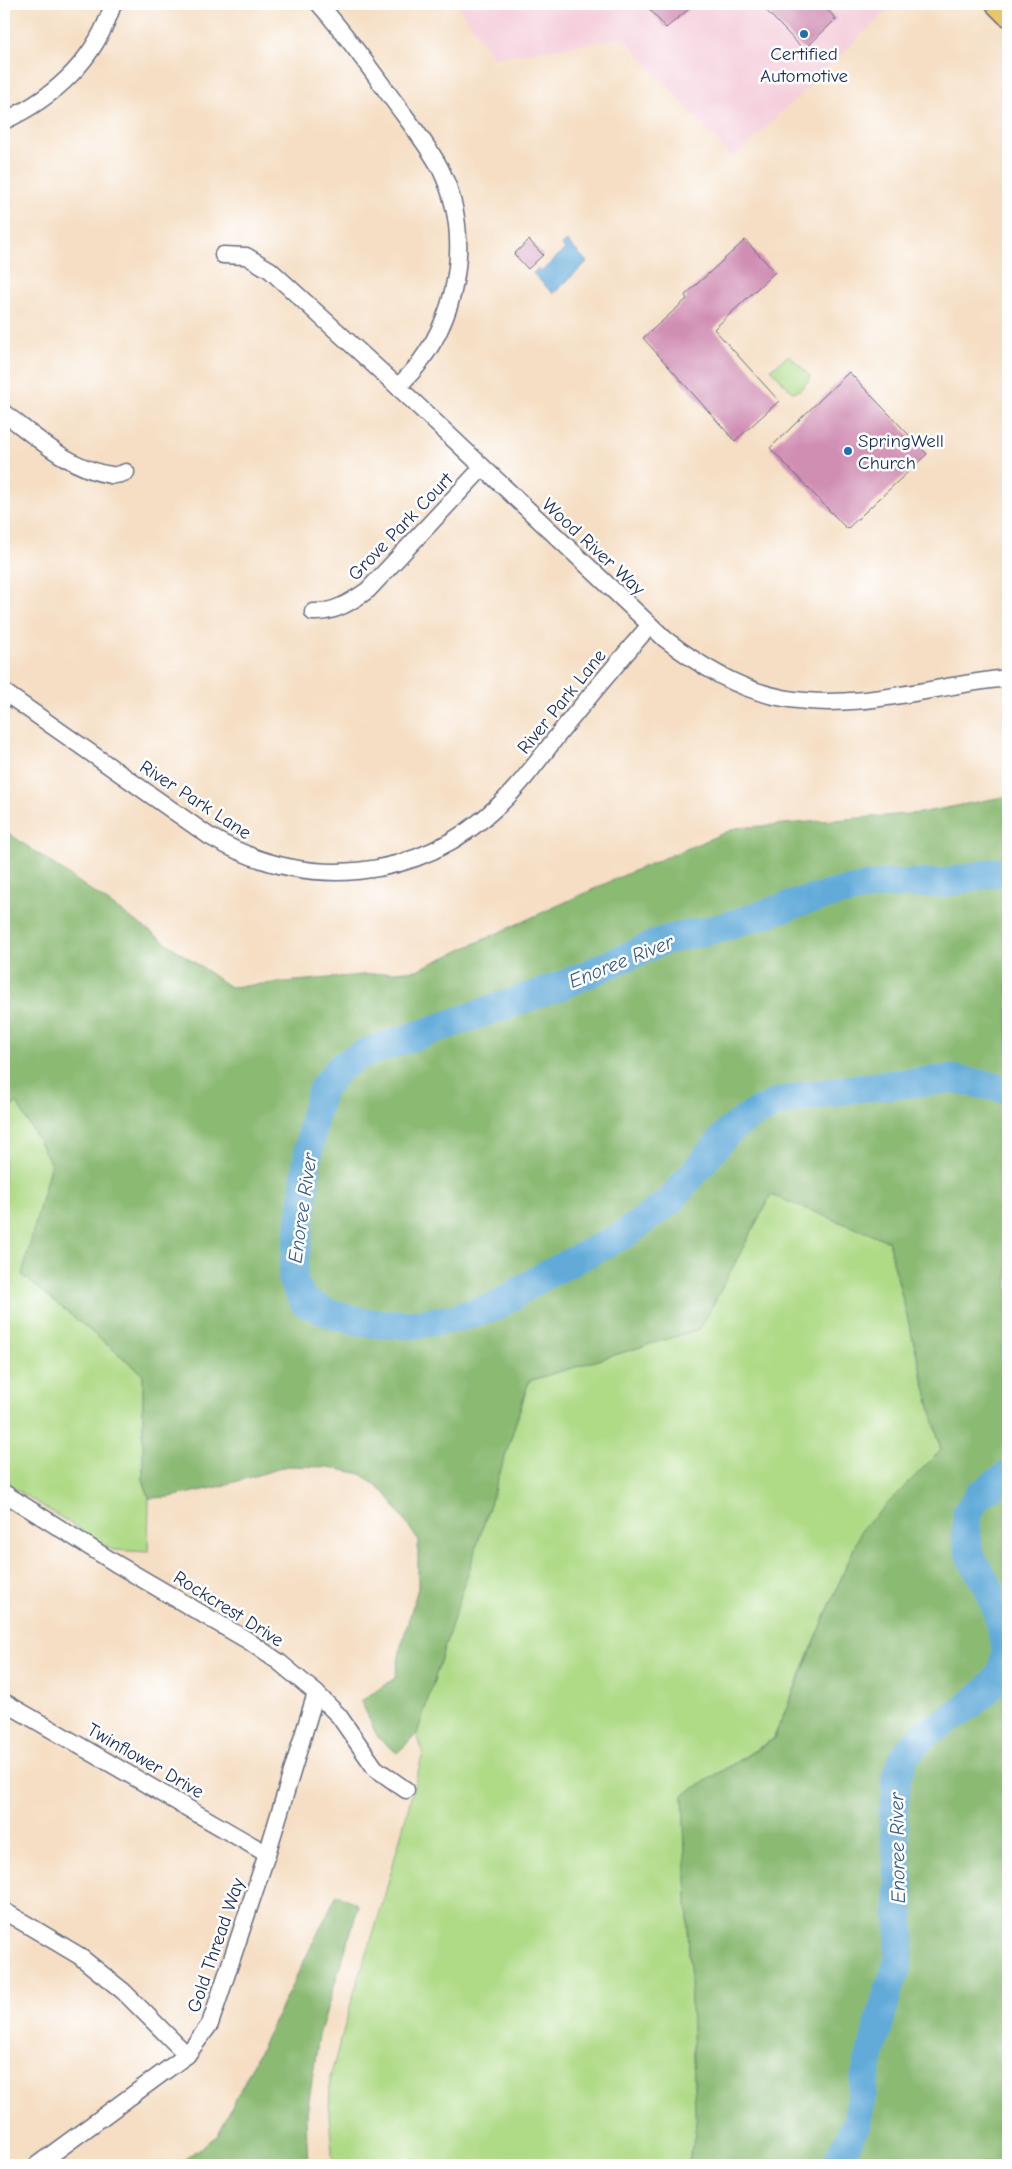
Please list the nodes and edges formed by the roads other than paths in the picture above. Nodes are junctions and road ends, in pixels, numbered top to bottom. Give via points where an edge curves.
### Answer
1 (113, 4) edge
2 (319, 4) edge
3 (999, 4) edge
4 (1008, 13) edge
5 (4, 121) edge
6 (223, 254) dead end
7 (398, 387) junction
8 (4, 414) edge
9 (482, 468) junction
10 (126, 472) dead end
11 (313, 612) dead end
12 (650, 625) junction
13 (1008, 678) edge
14 (4, 692) edge
15 (4, 1493) edge
16 (316, 1693) junction
17 (4, 1702) edge
18 (406, 1790) dead end
19 (267, 1854) junction
20 (4, 1911) edge
21 (187, 2055) junction
22 (37, 2165) edge

1 - 5 street via 101,35 81,65 43,99
2 - 7 street via 340,26 434,158 455,213 458,248 451,302 421,361
3 - 4 main road
6 - 7 street, Wood River Way via 246,256 270,270
7 - 9 street, Wood River Way
8 - 10 street via 84,467 113,476
9 - 11 street, Grove Park Court via 368,590 332,610
9 - 12 street, Wood River Way
12 - 13 street, Wood River Way via 685,655 721,676 782,698 835,702 868,700
12 - 14 street, River Park Lane via 498,806 471,828 419,857 356,872 288,868 254,859 230,848
15 - 16 street, Rockcrest Drive via 247,1640
16 - 18 street, Rockcrest Drive via 339,1716 375,1768
16 - 19 street, Gold Thread Way
17 - 19 street, Twinflower Drive
19 - 21 street, Gold Thread Way via 210,2024
20 - 21 street via 78,1955 123,1991
21 - 22 street, Gold Thread Way

